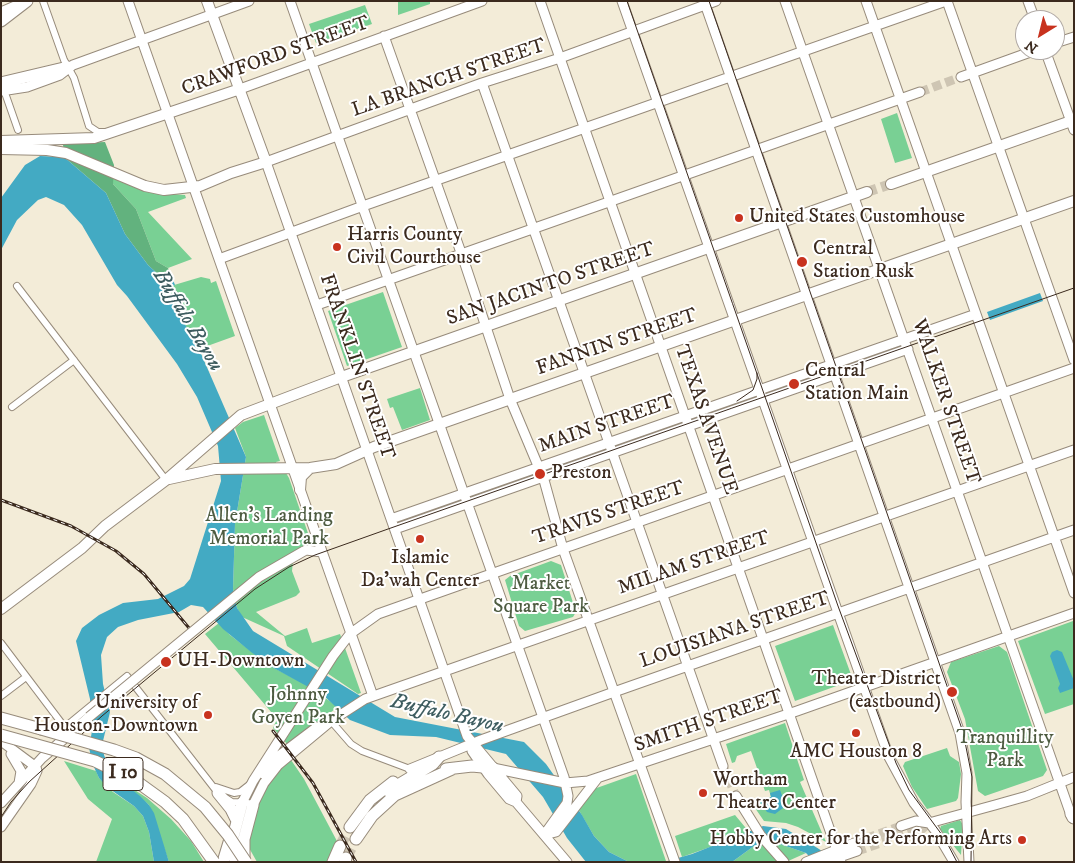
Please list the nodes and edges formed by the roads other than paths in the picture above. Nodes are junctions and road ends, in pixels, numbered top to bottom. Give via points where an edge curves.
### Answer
1 (27, 1) edge
2 (43, 1) edge
3 (128, 1) edge
4 (207, 1) edge
5 (250, 1) edge
6 (290, 1) edge
7 (482, 1) edge
8 (540, 1) edge
9 (622, 1) edge
10 (716, 1) edge
11 (785, 1) edge
12 (866, 1) edge
13 (947, 1) edge
14 (705, 3) edge
15 (1, 12) edge
16 (212, 15) junction
17 (1, 16) edge
18 (1, 22) edge
19 (875, 26) junction
20 (632, 31) junction
21 (384, 36) junction
22 (142, 41) junction
23 (804, 52) junction
24 (1015, 57) edge
25 (560, 58) junction
26 (1049, 60) edge
27 (312, 62) junction
28 (68, 67) junction
29 (973, 72) junction
30 (35, 74) junction
31 (730, 77) junction
32 (961, 77) tunnel mouth
33 (1, 78) edge
34 (482, 83) junction
35 (2, 88) edge
36 (240, 88) junction
37 (920, 92) tunnel mouth
38 (901, 99) junction
39 (657, 103) junction
40 (410, 109) junction
41 (166, 114) junction
42 (829, 124) junction
43 (1073, 124) edge
44 (585, 129) junction
45 (18, 130) dead end
46 (113, 133) junction
47 (339, 137) junction
48 (1, 141) edge
49 (16, 145) junction
50 (997, 146) junction
51 (1, 149) edge
52 (756, 150) junction
53 (508, 156) junction
54 (266, 162) junction
55 (926, 172) junction
56 (683, 176) junction
57 (436, 182) junction
58 (891, 184) tunnel mouth
59 (193, 188) junction
60 (867, 192) tunnel mouth
61 (854, 197) junction
62 (611, 201) junction
63 (1074, 201) edge
64 (362, 206) junction
65 (1024, 219) junction
66 (781, 222) junction
67 (534, 228) junction
68 (291, 233) junction
69 (951, 244) junction
70 (709, 248) junction
71 (462, 254) junction
72 (219, 259) junction
73 (880, 270) junction
74 (636, 273) junction
75 (388, 279) junction
76 (17, 286) dead end
77 (807, 295) junction
78 (558, 302) junction
79 (317, 305) junction
80 (976, 314) junction
81 (734, 320) junction
82 (486, 327) junction
83 (904, 339) junction
84 (660, 346) junction
85 (908, 349) junction
86 (414, 352) junction
87 (74, 360) junction
88 (1074, 360) edge
89 (831, 365) junction
90 (1074, 368) edge
91 (584, 373) junction
92 (834, 374) junction
93 (342, 377) junction
94 (759, 390) junction
95 (1004, 393) junction
96 (510, 399) junction
97 (762, 400) junction
98 (271, 403) junction
99 (12, 407) dead end
100 (685, 416) junction
101 (932, 418) junction
102 (440, 424) junction
103 (688, 426) junction
104 (608, 443) junction
105 (859, 444) junction
106 (368, 450) junction
107 (1074, 450) edge
108 (611, 453) junction
109 (1029, 466) junction
110 (294, 468) junction
111 (310, 468) junction
112 (538, 468) junction
113 (787, 470) junction
114 (542, 477) junction
115 (166, 480) junction
116 (300, 490) junction
117 (958, 491) junction
118 (465, 494) junction
119 (713, 496) junction
120 (468, 503) junction
121 (884, 516) junction
122 (391, 519) junction
123 (636, 522) junction
124 (395, 529) junction
125 (1074, 530) edge
126 (1054, 537) junction
127 (812, 542) junction
128 (320, 548) junction
129 (562, 549) junction
130 (982, 563) junction
131 (738, 568) junction
132 (493, 573) junction
133 (910, 590) junction
134 (1074, 593) edge
135 (662, 594) junction
136 (420, 599) junction
137 (1, 610) edge
138 (1074, 613) edge
139 (838, 614) junction
140 (588, 620) junction
141 (350, 634) junction
142 (1008, 636) junction
143 (763, 639) junction
144 (1, 644) edge
145 (517, 644) junction
146 (934, 661) junction
147 (688, 666) junction
148 (445, 670) junction
149 (26, 677) junction
150 (863, 687) junction
151 (614, 692) junction
152 (1, 696) edge
153 (373, 696) junction
154 (789, 712) junction
155 (87, 714) junction
156 (1, 718) edge
157 (334, 718) junction
158 (543, 718) junction
159 (67, 730) junction
160 (1, 735) edge
161 (713, 738) junction
162 (1, 741) edge
163 (472, 744) junction
164 (1, 748) edge
165 (11, 754) junction
166 (439, 757) joint
167 (641, 764) junction
168 (723, 766) tunnel mouth
169 (36, 767) junction
170 (421, 769) junction
171 (450, 770) junction
172 (489, 772) junction
173 (1074, 777) edge
174 (598, 778) junction
175 (253, 781) junction
176 (1060, 782) junction
177 (211, 783) junction
178 (566, 783) junction
179 (18, 784) junction
180 (218, 793) junction
181 (736, 796) tunnel mouth
182 (516, 802) junction
183 (1, 804) edge
184 (247, 804) junction
185 (967, 812) junction
186 (1073, 818) edge
187 (236, 821) junction
188 (929, 823) junction
189 (902, 826) tunnel mouth
190 (1, 827) edge
191 (554, 829) junction
192 (544, 835) junction
193 (855, 847) tunnel mouth
194 (342, 856) tunnel mouth
195 (839, 857) edge
196 (239, 861) edge
197 (214, 862) edge
198 (333, 862) edge
199 (567, 862) edge
200 (675, 862) edge
201 (784, 862) edge
202 (806, 862) edge
203 (825, 862) edge
204 (954, 862) edge
205 (969, 862) edge

1 - 15 street
1 - 17 highway
1 - 18 highway
2 - 28 street
3 - 22 street
4 - 16 main road, FRANKLIN STREET
5 - 16 street
6 - 27 street
7 - 21 street, CRAWFORD STREET
8 - 25 street, TEXAS AVENUE
9 - 20 street
10 - 14 street, LA BRANCH STREET
11 - 23 street, WALKER STREET
12 - 19 street
13 - 19 street
13 - 29 street
14 - 20 street, LA BRANCH STREET
14 - 31 street
16 - 22 street
16 - 36 main road, FRANKLIN STREET
19 - 23 street
19 - 38 street
20 - 25 street, LA BRANCH STREET
20 - 39 street
21 - 27 street, CRAWFORD STREET
21 - 40 street
22 - 28 street
22 - 41 street
23 - 31 street
23 - 42 street, WALKER STREET
24 - 29 street
25 - 34 street, LA BRANCH STREET
25 - 44 street, TEXAS AVENUE
26 - 43 street
27 - 36 street, CRAWFORD STREET
27 - 47 street
28 - 30 highway
28 - 35 street via 60,75 27,87
28 - 46 street via 89,126 98,132
29 - 32 street
29 - 50 street
30 - 33 highway
30 - 35 highway
31 - 39 street
31 - 52 street
34 - 40 street, LA BRANCH STREET
34 - 53 street
35 - 45 street
36 - 41 main road, CRAWFORD STREET
36 - 54 main road, FRANKLIN STREET
37 - 38 street
38 - 42 street
38 - 55 street
39 - 44 street
39 - 56 street
40 - 47 street, LA BRANCH STREET
40 - 57 street
41 - 46 main road, CRAWFORD STREET
41 - 59 street
42 - 52 street
42 - 61 street, WALKER STREET
43 - 50 main road
44 - 53 street
44 - 62 street, TEXAS AVENUE
46 - 49 main road, CRAWFORD STREET via 94,138
47 - 54 street, LA BRANCH STREET
47 - 64 street
48 - 49 main road
49 - 51 main road
49 - 59 main road, LA BRANCH STREET via 66,153 164,190
50 - 55 main road
50 - 65 street
52 - 56 street
52 - 66 street
53 - 57 street
53 - 67 street
54 - 59 main road, LA BRANCH STREET
54 - 68 street, FRANKLIN STREET
55 - 58 main road
55 - 69 street
56 - 62 street
56 - 70 street
57 - 64 street
57 - 71 street
59 - 72 street
60 - 61 main road, SAN JACINTO STREET
61 - 66 main road, SAN JACINTO STREET
61 - 73 street, WALKER STREET
62 - 67 street
62 - 74 street, TEXAS AVENUE
63 - 65 main road, FANNIN STREET
64 - 68 street
64 - 75 street
65 - 69 main road, FANNIN STREET
65 - 88 street
66 - 70 main road, SAN JACINTO STREET
66 - 77 street
67 - 71 street
67 - 78 street
68 - 72 street
68 - 79 street, FRANKLIN STREET
69 - 73 main road, FANNIN STREET
69 - 80 street
70 - 74 main road, SAN JACINTO STREET
70 - 81 street
71 - 75 street
71 - 82 street
72 - 98 street
73 - 77 main road, FANNIN STREET
73 - 83 street, WALKER STREET
74 - 78 main road, SAN JACINTO STREET
74 - 84 street, TEXAS AVENUE
75 - 79 street
75 - 86 street
76 - 87 street
77 - 81 main road, FANNIN STREET
77 - 89 street
78 - 82 main road, SAN JACINTO STREET
78 - 91 street
79 - 93 street, FRANKLIN STREET
80 - 83 street, MAIN STREET
80 - 95 street
81 - 84 main road, FANNIN STREET
81 - 94 street
82 - 86 main road, SAN JACINTO STREET
82 - 96 street
83 - 85 street, WALKER STREET
83 - 89 street, MAIN STREET
84 - 91 main road, FANNIN STREET
84 - 100 street, TEXAS AVENUE
85 - 92 street, MAIN STREET
85 - 101 street, WALKER STREET
86 - 93 main road, SAN JACINTO STREET
86 - 102 street
87 - 99 street
87 - 115 street
89 - 92 street
89 - 94 street, MAIN STREET
90 - 95 street, TRAVIS STREET
91 - 96 main road, FANNIN STREET
91 - 104 street
92 - 97 street, MAIN STREET
92 - 105 street
93 - 98 main road, SAN JACINTO STREET
93 - 106 street, FRANKLIN STREET
94 - 97 street
94 - 100 street, MAIN STREET
95 - 101 street, TRAVIS STREET
95 - 109 street
96 - 102 main road, FANNIN STREET
96 - 112 street
97 - 103 street, MAIN STREET
97 - 113 street
98 - 110 street
98 - 115 main road, SAN JACINTO STREET via 234,419
100 - 103 street, TEXAS AVENUE
100 - 104 street, MAIN STREET
101 - 105 street, TRAVIS STREET
101 - 117 street, WALKER STREET
102 - 106 main road, FANNIN STREET
102 - 118 street
103 - 108 street, MAIN STREET
103 - 119 street, TEXAS AVENUE
104 - 108 street
104 - 112 street, MAIN STREET
105 - 113 street, TRAVIS STREET
105 - 121 street
106 - 111 main road, FANNIN STREET via 336,464
106 - 122 street, FRANKLIN STREET
107 - 109 street, MILAM STREET
108 - 114 street, MAIN STREET
108 - 123 street
109 - 117 street, MILAM STREET
109 - 126 street
110 - 111 main road, FANNIN STREET
110 - 115 main road, FANNIN STREET via 215,469
110 - 116 street
111 - 116 main road via 300,478
112 - 114 street
112 - 118 street, MAIN STREET
113 - 119 street, TRAVIS STREET
113 - 127 street
114 - 120 street, MAIN STREET
114 - 129 street
115 - 137 main road
116 - 128 street
117 - 121 street, MILAM STREET
117 - 130 street, WALKER STREET
118 - 120 street
118 - 122 street, MAIN STREET
119 - 123 street, TRAVIS STREET
119 - 131 street, TEXAS AVENUE
120 - 124 street, MAIN STREET
120 - 132 street
121 - 127 street, MILAM STREET
121 - 133 street
122 - 124 street, FRANKLIN STREET
123 - 129 street, TRAVIS STREET
123 - 135 street
124 - 136 street, FRANKLIN STREET
125 - 126 street, LOUISIANA STREET
126 - 130 street, LOUISIANA STREET
126 - 134 street
127 - 131 street, MILAM STREET
127 - 139 street
128 - 141 street
128 - 155 street, bridge via 305,550 259,577
129 - 132 street, TRAVIS STREET
129 - 140 street
130 - 133 street, LOUISIANA STREET
130 - 142 street, WALKER STREET
131 - 135 street, MILAM STREET
131 - 143 street, TEXAS AVENUE
132 - 136 street, TRAVIS STREET
132 - 145 street
133 - 139 street, LOUISIANA STREET
133 - 146 street
135 - 140 street, MILAM STREET
135 - 147 street
136 - 141 street, TRAVIS STREET via 378,614
136 - 148 street, FRANKLIN STREET
138 - 142 street, SMITH STREET
139 - 143 street, LOUISIANA STREET
139 - 150 street
140 - 145 street, MILAM STREET
140 - 151 street
141 - 153 street
141 - 175 street, TRAVIS STREET
142 - 146 street, SMITH STREET
142 - 176 street, WALKER STREET
143 - 147 street, LOUISIANA STREET
143 - 154 street, TEXAS AVENUE
144 - 149 street
145 - 148 street, MILAM STREET
145 - 158 street
146 - 150 street, SMITH STREET
146 - 185 street via 960,733 967,773
147 - 151 street, LOUISIANA STREET
147 - 161 street
148 - 153 street, MILAM STREET
148 - 163 street, FRANKLIN STREET
149 - 152 street
149 - 159 street
150 - 154 street, SMITH STREET
150 - 188 street via 903,786
151 - 158 street, LOUISIANA STREET
151 - 167 street
153 - 157 street, MILAM STREET
154 - 161 street, SMITH STREET
154 - 195 street, TEXAS AVENUE
155 - 159 street
155 - 177 street via 125,678
156 - 196 highway, I 10, bridge via 100,745 156,769 200,802 221,825
157 - 170 street via 351,744 362,751
157 - 184 street, MILAM STREET via 278,765
158 - 163 street, LOUISIANA STREET
158 - 178 street
159 - 169 street
160 - 197 highway, I 10, bridge via 86,758 136,781 183,818
161 - 167 street, SMITH STREET
161 - 168 street
162 - 169 street
163 - 166 street, LOUISIANA STREET
163 - 172 street, FRANKLIN STREET via 472,751
164 - 165 street
165 - 169 street via 27,766
165 - 179 street via 21,771
166 - 170 highway
167 - 174 street, SMITH STREET
167 - 200 street
169 - 179 street
169 - 190 street via 31,784
170 - 171 highway
170 - 171 highway via 370,800 352,832 409,786
171 - 172 highway
172 - 178 street, SMITH STREET
172 - 182 street, FRANKLIN STREET via 509,799
172 - 182 street, FRANKLIN STREET via 506,782 517,796
173 - 176 street
174 - 178 street, SMITH STREET
174 - 191 street
175 - 177 street via 234,793
175 - 184 street, TRAVIS STREET
176 - 185 street via 1027,796
176 - 186 street, WALKER STREET
177 - 180 street
178 - 191 street via 567,803
179 - 183 street
180 - 184 street via 228,800
180 - 187 highway via 231,808
181 - 201 street via 764,841
182 - 192 street, FRANKLIN STREET
184 - 187 highway
184 - 196 highway
185 - 188 street
185 - 205 street
187 - 196 highway
188 - 189 street via 916,821
188 - 204 street
191 - 192 street
192 - 199 street, FRANKLIN STREET
193 - 195 street
194 - 198 highway
195 - 202 street
195 - 203 street

